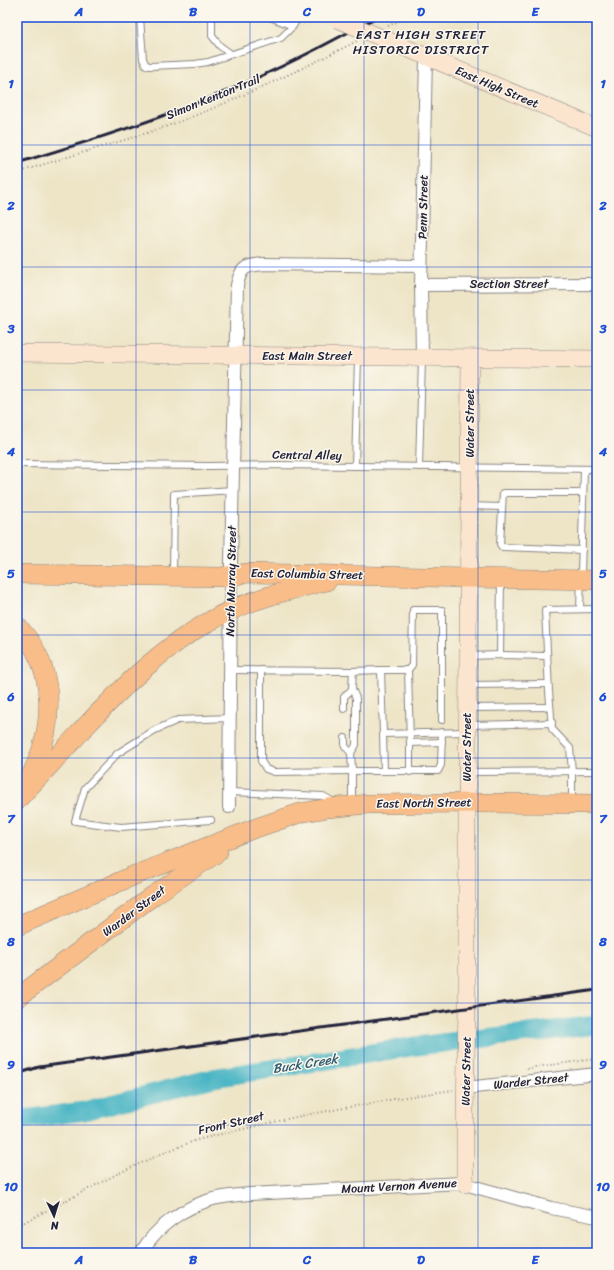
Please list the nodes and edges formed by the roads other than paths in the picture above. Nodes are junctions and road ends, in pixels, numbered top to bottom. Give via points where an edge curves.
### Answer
1 (140, 17) edge
2 (212, 17) edge
3 (270, 17) edge
4 (298, 17) edge
5 (334, 18) edge
6 (293, 26) junction
7 (231, 54) junction
8 (426, 57) junction
9 (597, 128) edge
10 (418, 266) junction
11 (597, 284) edge
12 (421, 285) junction
13 (17, 354) edge
14 (235, 356) junction
15 (358, 357) junction
16 (422, 357) junction
17 (470, 358) junction
18 (597, 359) edge
19 (17, 464) edge
20 (233, 466) junction
21 (355, 466) junction
22 (419, 467) junction
23 (470, 468) junction
24 (584, 469) junction
25 (597, 469) edge
26 (233, 490) junction
27 (583, 493) junction
28 (470, 506) junction
29 (501, 507) junction
30 (582, 550) junction
31 (17, 574) edge
32 (356, 575) junction
33 (173, 576) junction
34 (231, 576) junction
35 (469, 578) junction
36 (501, 579) junction
37 (589, 580) edge
38 (580, 609) junction
39 (597, 609) edge
40 (231, 610) junction
41 (17, 626) edge
42 (500, 655) junction
43 (468, 656) junction
44 (547, 656) junction
45 (230, 670) junction
46 (261, 670) junction
47 (353, 670) junction
48 (381, 670) junction
49 (408, 670) junction
50 (548, 684) junction
51 (468, 685) junction
52 (352, 689) junction
53 (550, 707) junction
54 (344, 709) dead end
55 (230, 718) junction
56 (442, 720) dead end
57 (468, 722) junction
58 (552, 723) junction
59 (442, 732) junction
60 (410, 733) junction
61 (383, 734) junction
62 (345, 738) dead end
63 (442, 742) junction
64 (410, 743) junction
65 (351, 753) junction
66 (352, 771) junction
67 (384, 771) junction
68 (572, 771) junction
69 (597, 771) edge
70 (410, 772) junction
71 (467, 772) junction
72 (230, 792) junction
73 (17, 799) edge
74 (467, 803) junction
75 (571, 804) junction
76 (597, 804) edge
77 (346, 805) junction
78 (229, 807) dead end
79 (211, 820) dead end
80 (253, 829) junction
81 (17, 926) edge
82 (17, 998) edge
83 (597, 1074) edge
84 (465, 1081) junction
85 (465, 1184) junction
86 (597, 1217) edge
87 (141, 1253) edge

1 - 7 lane via 143,59 146,65 195,64
2 - 7 lane via 212,36
3 - 6 lane
4 - 6 lane
5 - 8 street, East High Street, bridge via 386,34
6 - 7 lane via 281,38
8 - 9 street, East High Street
8 - 10 street, Penn Street
10 - 12 street, Penn Street
10 - 14 street, North Murray Street via 249,266 239,274 237,285
11 - 12 street, Section Street
12 - 16 street, Penn Street
13 - 14 street, East Main Street
14 - 15 street, East Main Street
14 - 20 street, North Murray Street
15 - 16 street, East Main Street
15 - 21 lane
16 - 17 street, East Main Street
16 - 22 lane
17 - 18 street, East Main Street
17 - 23 street, Water Street
19 - 20 lane, Central Alley
20 - 21 lane, Central Alley
20 - 26 street, North Murray Street
21 - 22 lane, Central Alley
22 - 23 lane, Central Alley
23 - 24 lane, Central Alley
23 - 28 street, Water Street
24 - 25 lane, Central Alley
24 - 27 lane
26 - 33 lane via 174,494
26 - 34 street, North Murray Street
27 - 29 lane via 504,492
27 - 30 lane
28 - 29 lane
28 - 35 street, Water Street
29 - 30 lane via 502,548
30 - 37 lane
31 - 33 main road, East Columbia Street
32 - 34 main road, East Columbia Street via 248,573
32 - 35 main road, East Columbia Street
32 - 40 main road via 303,587
33 - 34 main road, East Columbia Street
34 - 40 street, North Murray Street
35 - 36 main road, East Columbia Street
35 - 43 street, Water Street
36 - 37 main road, East Columbia Street
36 - 42 lane
37 - 38 lane
38 - 39 lane
38 - 44 lane via 545,610
40 - 45 street, North Murray Street
40 - 73 main road via 190,632 142,669
41 - 73 main road via 38,656 47,689 49,709 43,745 35,767
42 - 43 lane
42 - 44 lane
43 - 51 street, Water Street
44 - 50 lane
45 - 46 lane
45 - 55 street, North Murray Street
46 - 47 lane
46 - 66 lane via 261,760 266,769 274,772
47 - 48 lane
47 - 52 lane
48 - 49 lane
48 - 61 lane
49 - 56 lane via 412,665 413,610 442,610
49 - 60 lane
50 - 51 lane
50 - 53 lane
51 - 57 street, Water Street
52 - 54 lane via 344,697
52 - 65 lane via 356,698 356,745
53 - 57 lane
53 - 58 lane
55 - 72 street, North Murray Street
55 - 79 lane via 178,720 155,730 118,753 85,788 75,821 121,827
57 - 58 lane
57 - 59 lane
57 - 71 street, Water Street
58 - 68 lane via 552,729 570,748
59 - 60 lane
59 - 63 lane
60 - 61 lane
60 - 64 lane
61 - 67 lane
62 - 65 lane via 345,746
63 - 64 lane
63 - 70 lane via 441,766 438,771
64 - 70 lane
65 - 66 lane
66 - 67 lane
66 - 77 lane
67 - 70 lane
68 - 69 lane
68 - 71 lane
68 - 75 lane
71 - 74 street, Water Street
72 - 77 lane via 324,796
72 - 78 street, North Murray Street
74 - 75 main road, East North Street
74 - 77 main road, East North Street
74 - 84 street, Water Street
75 - 76 main road, East North Street
77 - 80 main road, East North Street via 300,813
80 - 81 main road
80 - 82 main road, Warder Street via 154,895
83 - 84 street, Warder Street
84 - 85 street, Water Street
85 - 86 street, Mount Vernon Avenue via 551,1208
85 - 87 street, Mount Vernon Avenue via 231,1195 197,1205 180,1214 164,1225

